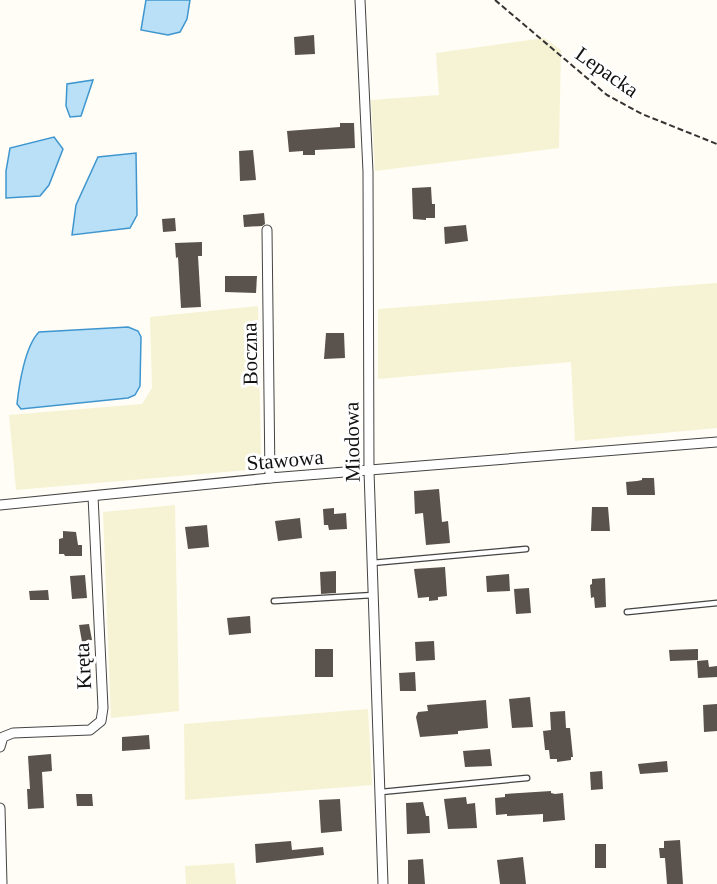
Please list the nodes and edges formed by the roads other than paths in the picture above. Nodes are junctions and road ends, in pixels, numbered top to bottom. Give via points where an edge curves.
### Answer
1 (360, 0) edge
2 (267, 230) dead end
3 (717, 442) edge
4 (369, 471) junction
5 (270, 478) junction
6 (93, 496) junction
7 (0, 505) edge
8 (526, 549) dead end
9 (372, 563) junction
10 (374, 595) junction
11 (274, 602) dead end
12 (717, 603) edge
13 (627, 612) dead end
14 (0, 747) edge
15 (527, 778) dead end
16 (380, 792) junction
17 (0, 808) edge
18 (2, 884) edge
19 (383, 884) edge

1 - 4 street, Miodowa via 368,172
2 - 5 street, Boczna
3 - 4 street, Stawowa
4 - 5 street, Stawowa
4 - 9 street, Miodowa
5 - 6 street, Stawowa
6 - 7 street, Stawowa
6 - 14 street, Kręta via 101,721 90,730 13,733 3,736
8 - 9 lane
9 - 10 street, Miodowa
10 - 11 lane
10 - 16 street, Miodowa
12 - 13 lane
15 - 16 lane
16 - 19 street, Miodowa
17 - 18 street

